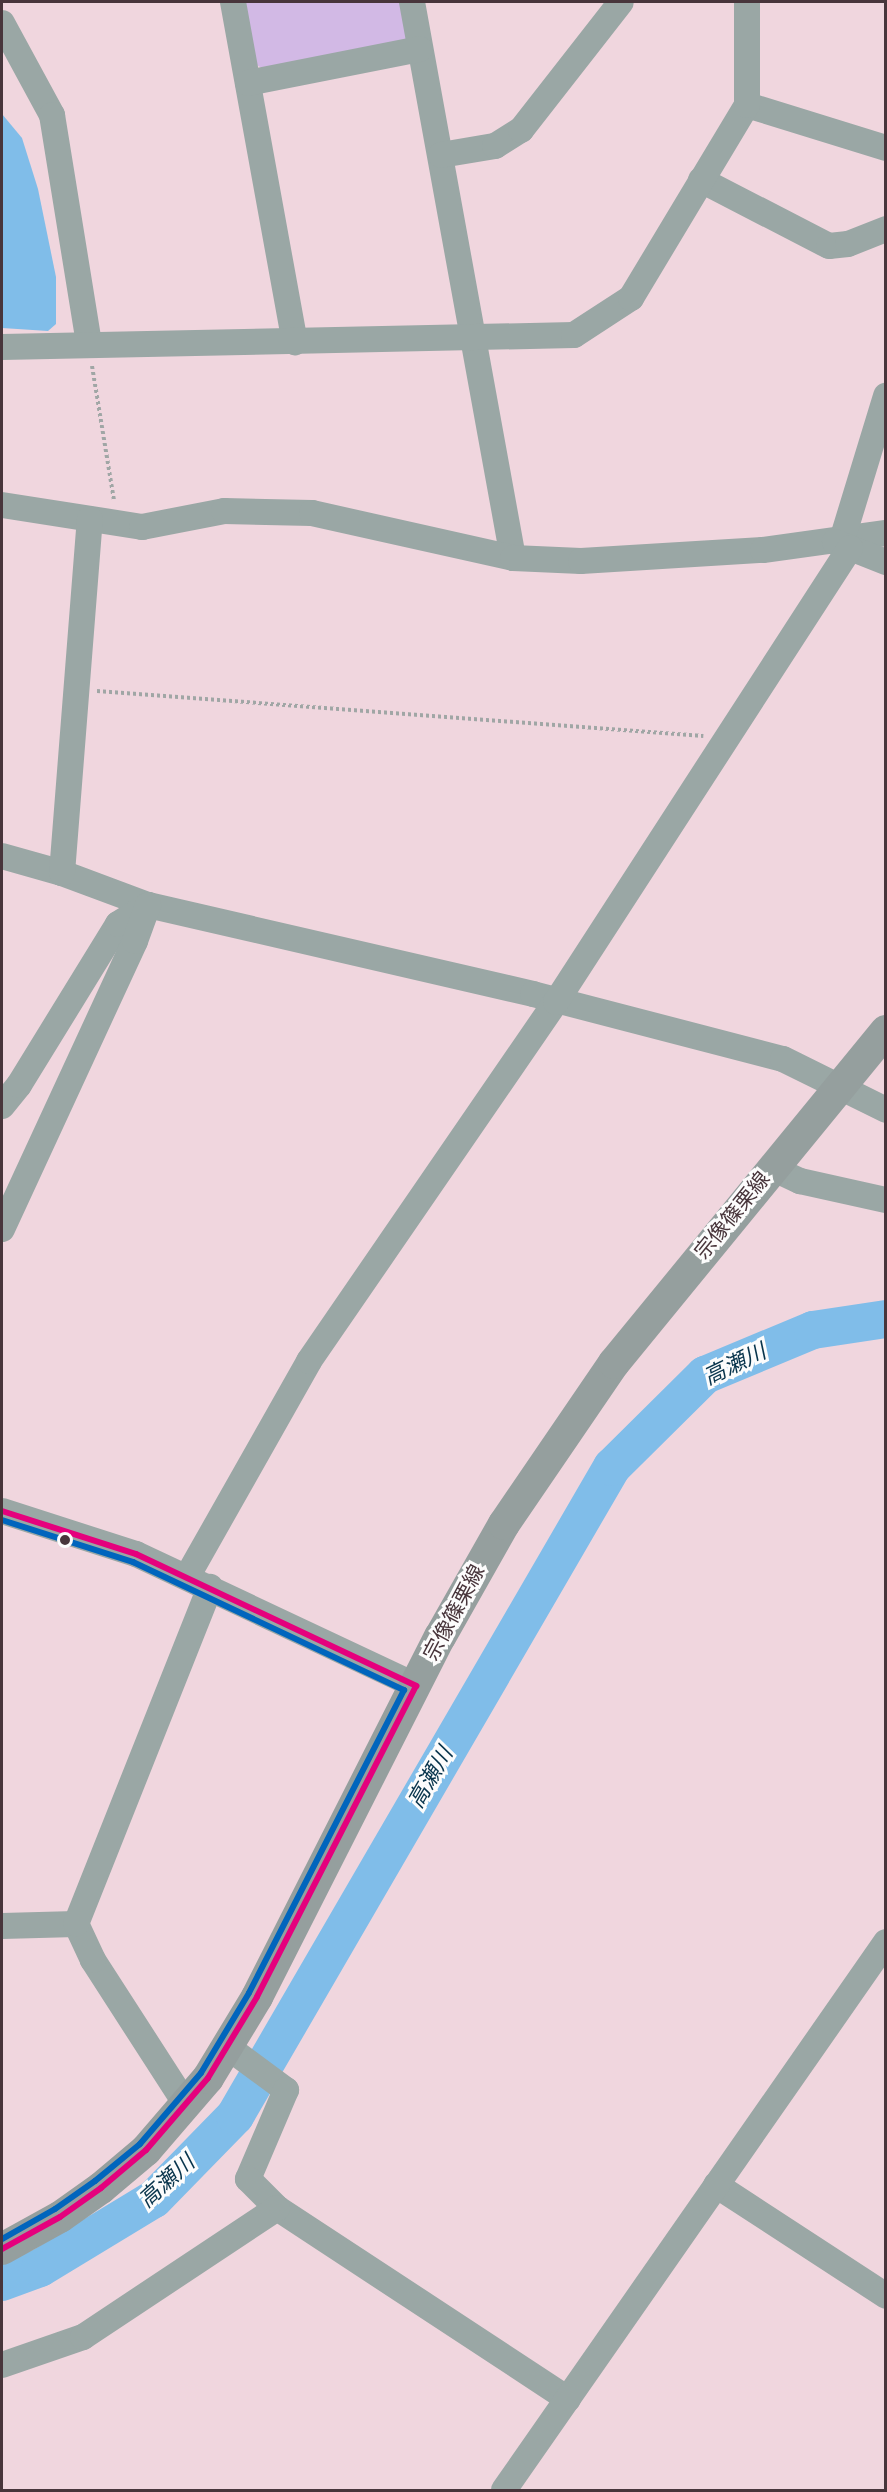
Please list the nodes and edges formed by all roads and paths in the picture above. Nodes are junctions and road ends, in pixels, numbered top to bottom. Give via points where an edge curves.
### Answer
1 (233, 2) edge
2 (412, 2) edge
3 (621, 2) edge
4 (747, 2) edge
5 (2, 23) edge
6 (420, 49) junction
7 (248, 83) junction
8 (747, 105) junction
9 (885, 148) edge
10 (441, 155) junction
11 (701, 180) junction
12 (885, 229) edge
13 (474, 339) junction
14 (295, 342) junction
15 (89, 344) junction
16 (2, 347) edge
17 (885, 396) edge
18 (2, 505) edge
19 (90, 519) junction
20 (117, 524) junction
21 (885, 533) edge
22 (842, 543) junction
23 (513, 558) junction
24 (885, 562) edge
25 (77, 690) junction
26 (727, 738) junction
27 (2, 856) edge
28 (62, 873) junction
29 (148, 905) junction
30 (556, 1002) junction
31 (885, 1031) edge
32 (839, 1088) junction
33 (2, 1106) edge
34 (885, 1110) edge
35 (772, 1168) junction
36 (885, 1200) edge
37 (2, 1229) edge
38 (2, 1511) edge
39 (198, 1582) junction
40 (416, 1686) junction
41 (76, 1924) junction
42 (2, 1926) edge
43 (885, 1942) edge
44 (237, 2054) junction
45 (187, 2106) junction
46 (716, 2185) junction
47 (277, 2208) junction
48 (2, 2249) edge
49 (885, 2296) edge
50 (2, 2365) edge
51 (567, 2399) junction
52 (504, 2490) edge

1 - 7 street
2 - 6 street
3 - 10 street via 521,130 495,146
4 - 8 street
5 - 15 street via 52,115
6 - 7 street
6 - 10 street
7 - 14 street
8 - 9 street
8 - 11 street
10 - 13 street
11 - 12 street via 829,246 848,244
11 - 13 street via 631,298 574,335
13 - 14 street
13 - 23 street
14 - 15 street
15 - 16 street
15 - 20 path
17 - 22 street
18 - 19 street
19 - 20 street
19 - 25 street
20 - 23 street via 142,527 224,511 312,513
21 - 22 street
22 - 23 street via 581,561
22 - 24 street
22 - 26 street
25 - 26 path
25 - 28 street
26 - 30 street
27 - 28 street
28 - 29 street
29 - 30 street
29 - 33 street via 118,924
29 - 37 street
30 - 32 street via 783,1059
30 - 39 street via 309,1361
31 - 32 main road, 宗像篠栗線
32 - 34 street
32 - 35 main road, 宗像篠栗線
35 - 36 street via 800,1181
35 - 40 main road, 宗像篠栗線 via 614,1364 549,1454 499,1532
38 - 39 street via 136,1554
39 - 40 street
39 - 41 street
40 - 44 main road, 宗像篠栗線
41 - 42 street
41 - 45 street via 93,1960
43 - 46 street
44 - 45 main road, 宗像篠栗線
44 - 47 street via 286,2090 248,2179
45 - 48 main road, 宗像篠栗線 via 146,2150 101,2188 60,2217
46 - 49 street
46 - 51 street
47 - 50 street via 83,2337
47 - 51 street
51 - 52 street

